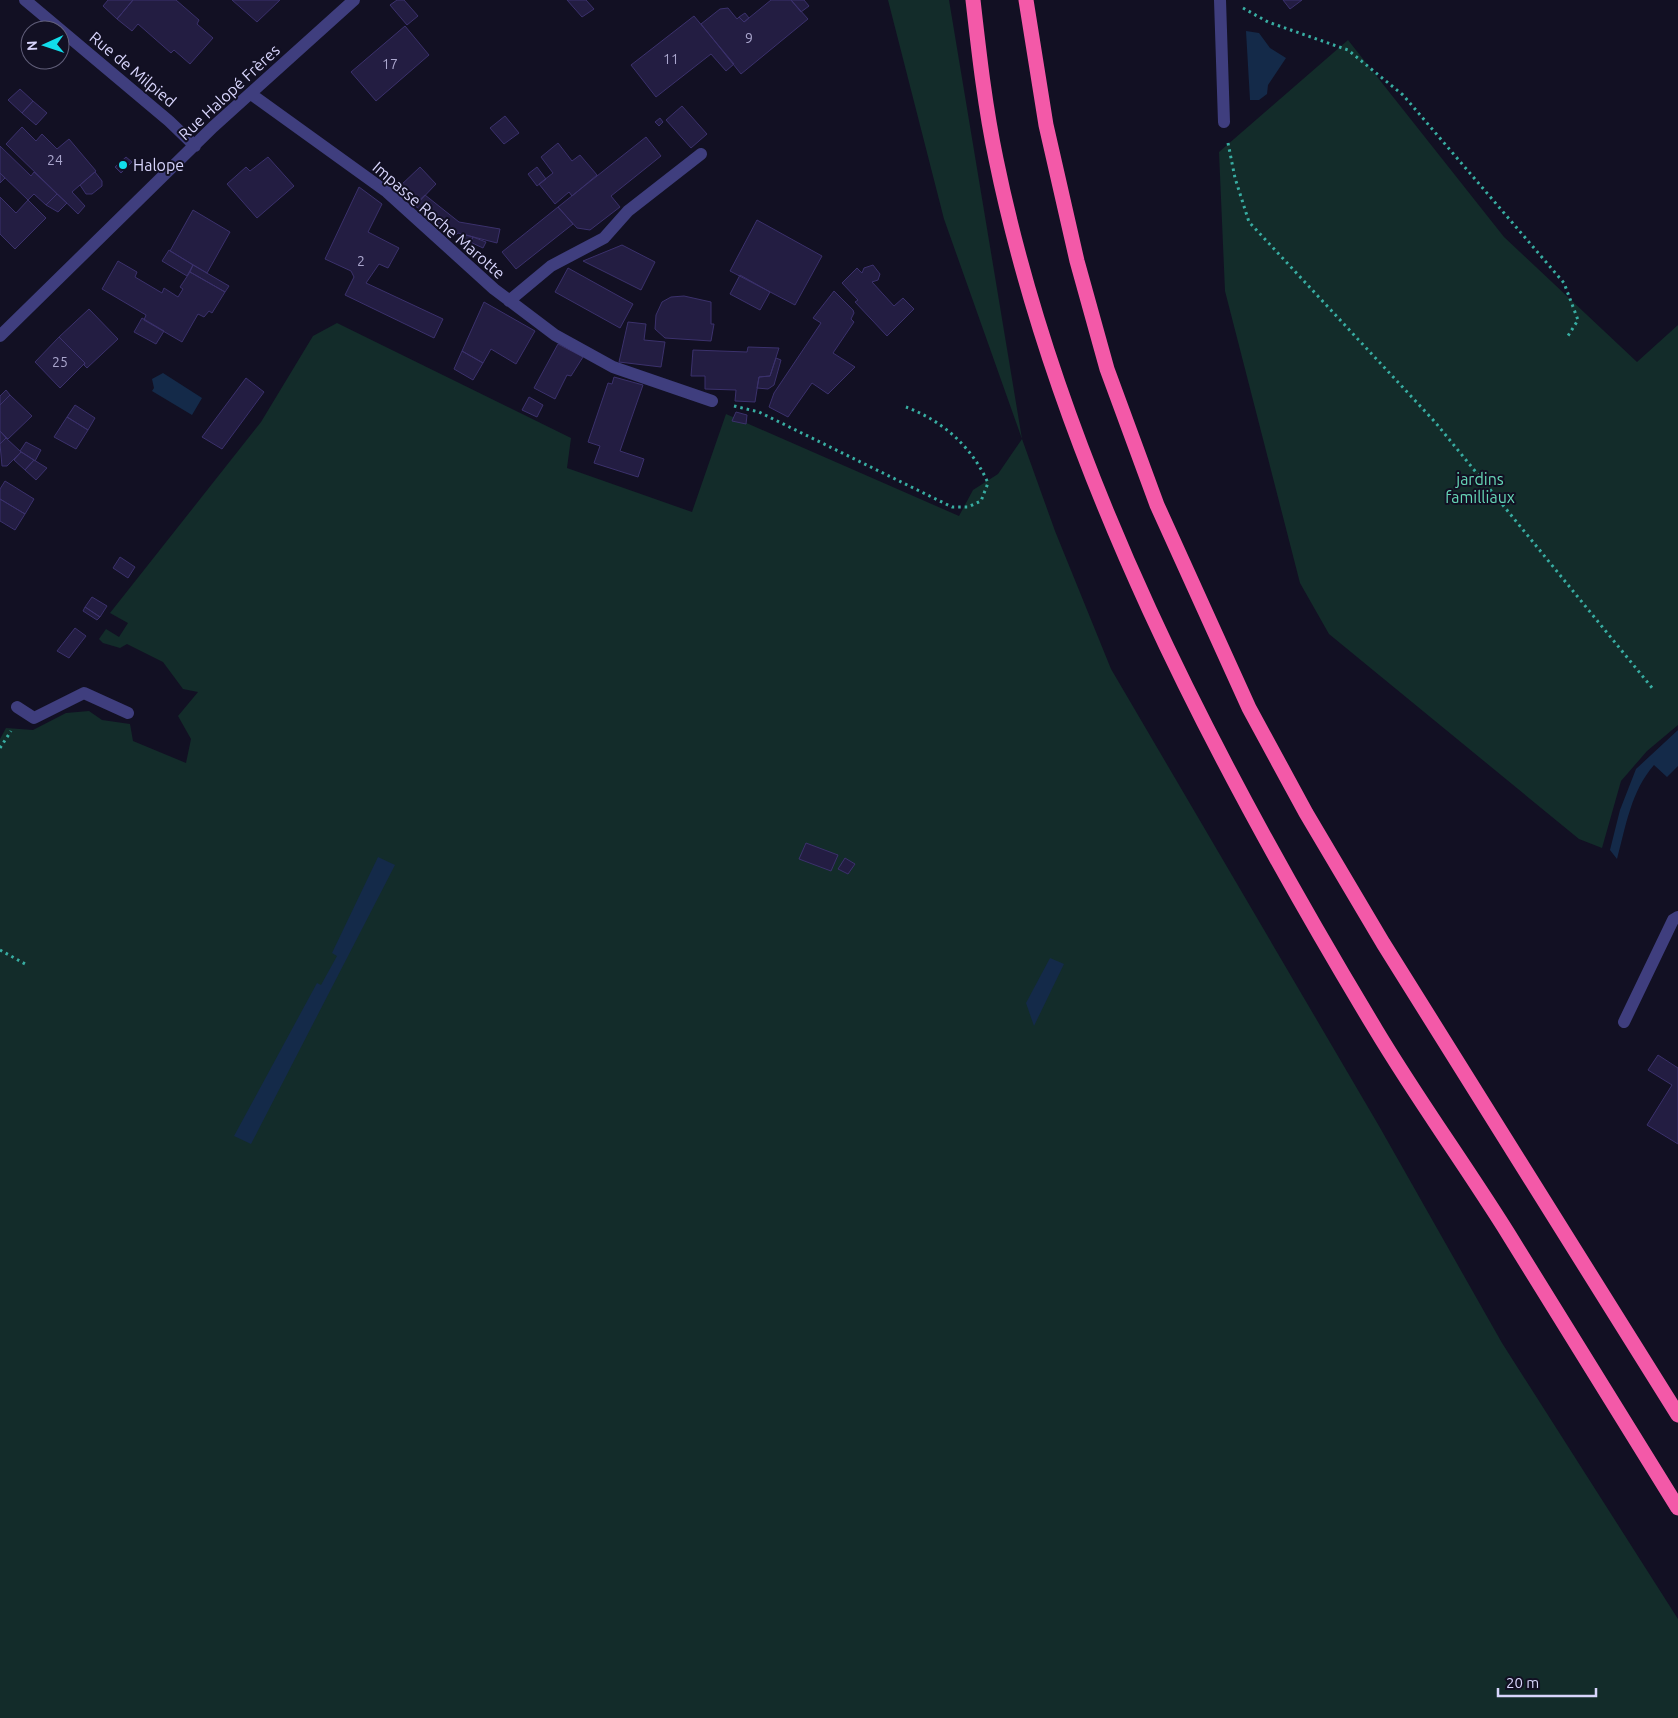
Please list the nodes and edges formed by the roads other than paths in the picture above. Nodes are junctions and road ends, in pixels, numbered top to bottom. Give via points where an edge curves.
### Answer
1 (25, 0) edge
2 (354, 0) edge
3 (973, 0) edge
4 (1026, 0) edge
5 (1220, 0) edge
6 (251, 94) junction
7 (1224, 122) road end
8 (195, 146) junction
9 (701, 154) dead end
10 (509, 301) junction
11 (0, 336) edge
12 (712, 401) road end
13 (17, 707) dead end
14 (128, 713) dead end
15 (1678, 917) edge
16 (1624, 1022) dead end
17 (1678, 1415) edge
18 (1678, 1508) edge

1 - 8 street, Rue de Milpied
2 - 6 street, Rue Halopé Frères
3 - 18 highway via 996,158 1021,262 1048,354 1114,531 1207,732 1377,1032 1507,1232
4 - 17 highway via 1048,135 1077,261 1107,369 1157,505 1249,708 1383,943
5 - 7 street
6 - 8 street, Rue Halopé Frères
6 - 10 street, Impasse Roche Marotte via 387,192
8 - 11 street, Rue Halopé Frères
9 - 10 street, Impasse Roche Marotte via 628,210 604,238 551,266
10 - 12 street, Impasse Roche Marotte via 555,335 613,367
13 - 14 street via 34,718 84,693
15 - 16 street

